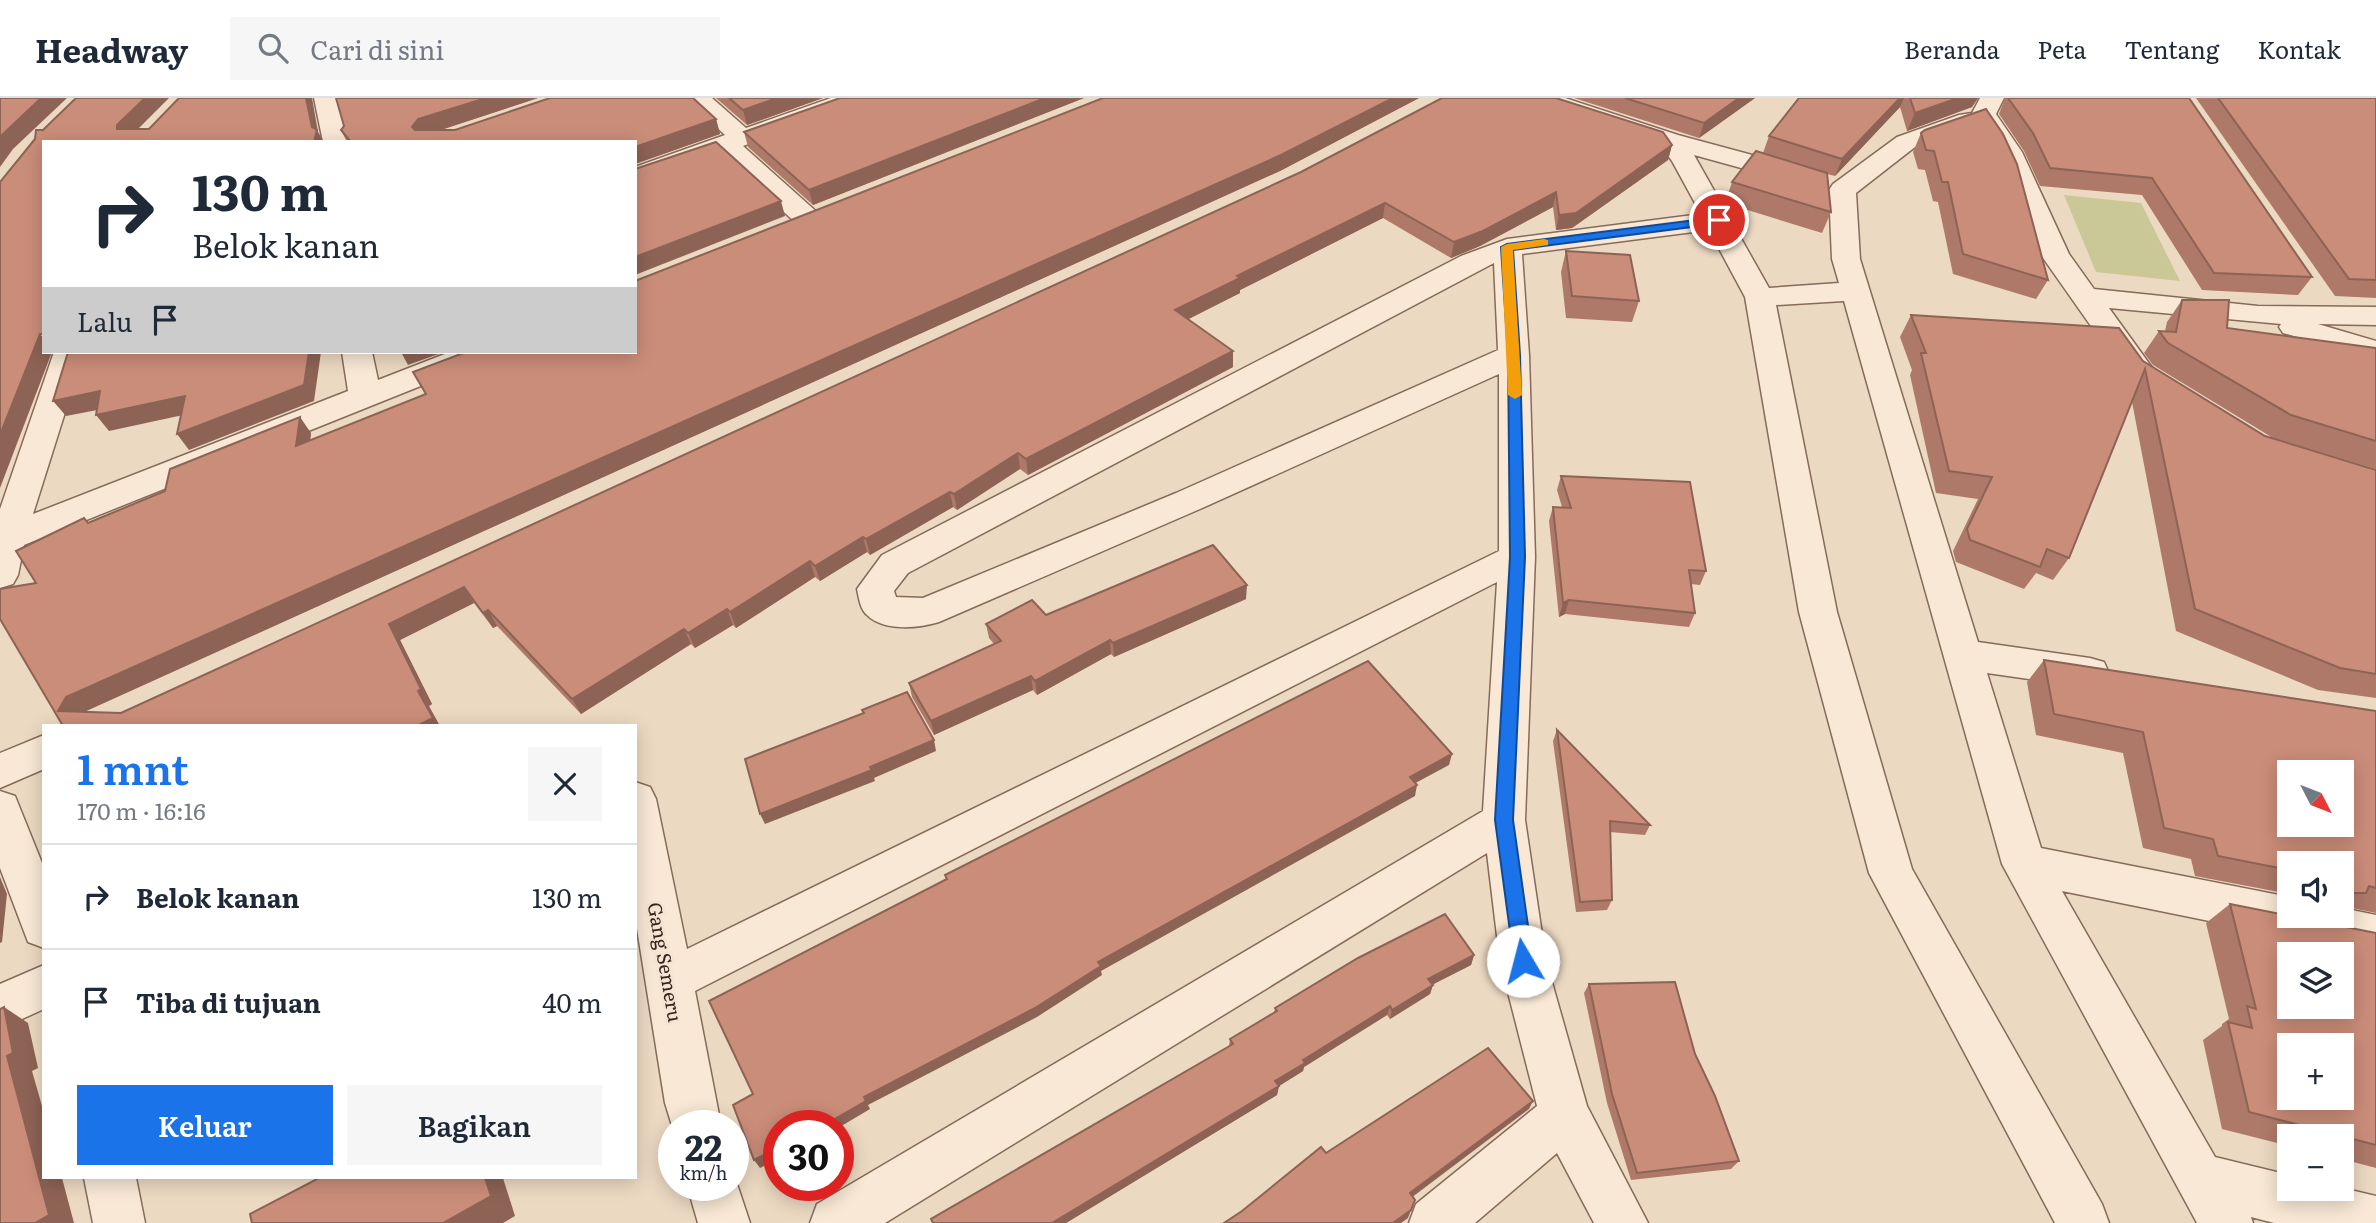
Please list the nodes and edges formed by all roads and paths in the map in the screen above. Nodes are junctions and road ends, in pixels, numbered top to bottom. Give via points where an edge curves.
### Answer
1 (326, 98) edge
2 (698, 98) edge
3 (854, 98) edge
4 (1540, 98) edge
5 (1988, 106) edge
6 (336, 140) edge
7 (1669, 140) junction
8 (734, 141) junction
9 (637, 175) edge
10 (1842, 190) junction
11 (834, 209) edge
12 (1719, 220) junction
13 (1507, 247) junction
14 (1856, 291) junction
15 (1760, 297) junction
16 (2086, 297) junction
17 (2258, 315) junction
18 (2376, 316) edge
19 (2376, 351) edge
20 (68, 354) edge
21 (357, 354) edge
22 (472, 354) edge
23 (1514, 355) junction
24 (2164, 389) edge
25 (365, 396) junction
26 (4, 540) edge
27 (1517, 557) junction
28 (0, 575) edge
29 (1961, 654) junction
30 (2121, 678) edge
31 (42, 752) edge
32 (0, 771) edge
33 (0, 809) edge
34 (637, 809) edge
35 (1504, 820) junction
36 (2024, 864) junction
37 (42, 923) edge
38 (2376, 934) edge
39 (670, 980) junction
40 (42, 987) edge
41 (0, 1007) edge
42 (692, 1110) edge
43 (1564, 1115) junction
44 (110, 1179) edge
45 (2199, 1179) junction
46 (718, 1201) edge
47 (2376, 1222) edge
48 (119, 1223) edge
49 (724, 1223) edge
50 (836, 1223) edge
51 (1436, 1223) edge
52 (1622, 1223) edge
53 (2083, 1223) edge
54 (2227, 1223) edge

1 - 6 street
2 - 8 street
3 - 8 street
4 - 7 street
5 - 10 street via 1906,142
5 - 16 street via 2055,255
7 - 10 street
7 - 12 street
8 - 9 street
8 - 11 street via 796,224
10 - 14 street via 1846,259
12 - 13 street
12 - 15 street
13 - 23 street
13 - 23 street via 895,564 875,589 879,605 890,612 926,612 1201,496
14 - 15 street
14 - 29 street
15 - 53 street via 1818,612 1891,873
16 - 17 street
16 - 24 street via 2140,374
17 - 18 street via 2321,303
17 - 19 street
20 - 26 street
21 - 25 street
22 - 25 street
23 - 27 street
25 - 26 street
26 - 28 street
27 - 35 street
27 - 39 street
29 - 30 street
29 - 36 street
31 - 32 street
33 - 37 street
34 - 39 street, Gang Semeru
35 - 43 street via 1523,961
35 - 50 street
36 - 38 street
36 - 45 street
39 - 42 street, Gang Semeru
40 - 41 street
43 - 51 street
43 - 52 street
44 - 48 street
45 - 47 street
45 - 54 street
46 - 49 street

